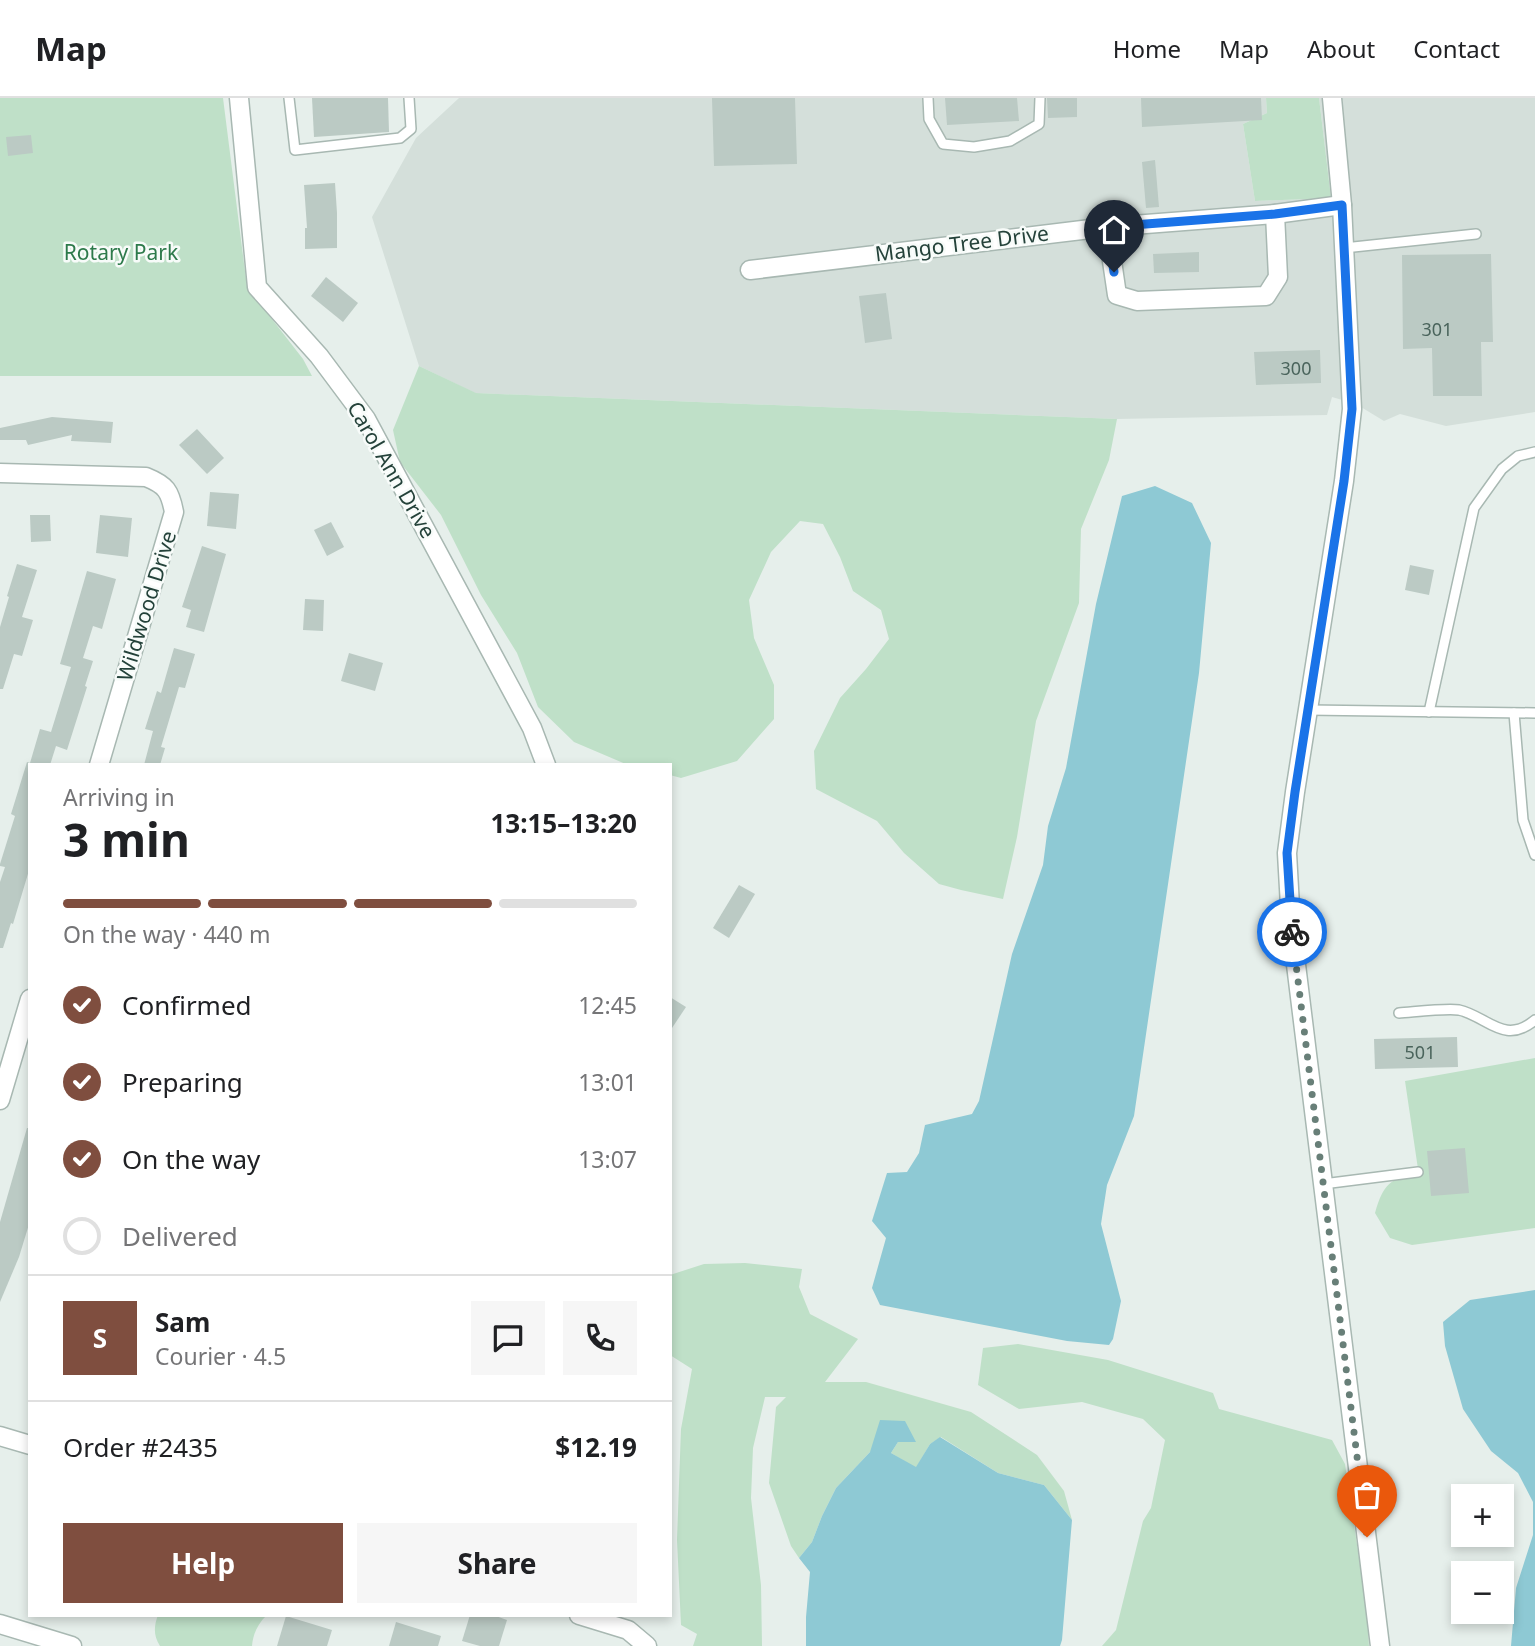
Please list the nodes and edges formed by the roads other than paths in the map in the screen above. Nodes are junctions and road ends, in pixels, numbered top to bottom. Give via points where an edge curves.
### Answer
1 (239, 98) edge
2 (289, 98) edge
3 (409, 98) edge
4 (928, 98) edge
5 (1040, 98) edge
6 (1332, 98) edge
7 (1342, 205) junction
8 (1275, 214) junction
9 (1107, 227) junction
10 (1476, 234) dead end
11 (1344, 248) junction
12 (750, 270) dead end
13 (1535, 452) edge
14 (1, 478) edge
15 (1308, 710) junction
16 (1429, 712) junction
17 (1514, 713) junction
18 (1535, 713) edge
19 (100, 763) edge
20 (545, 763) edge
21 (1535, 855) edge
22 (28, 1006) edge
23 (1399, 1013) dead end
24 (1535, 1020) edge
25 (0, 1100) edge
26 (1418, 1172) dead end
27 (1323, 1184) junction
28 (0, 1436) edge
29 (28, 1444) edge
30 (586, 1617) edge
31 (0, 1624) edge
32 (72, 1646) edge
33 (648, 1646) edge
34 (1380, 1646) edge

1 - 20 street, Carol Ann Drive via 257,287 319,356 366,419 532,728
2 - 3 lane via 295,150 400,138 411,129
4 - 5 lane via 929,120 943,144 974,147 1010,141 1038,124
6 - 7 street
7 - 8 street, Mango Tree Drive
7 - 11 street
8 - 9 street, Mango Tree Drive
8 - 9 street via 1278,277 1266,296 1137,301 1117,295
9 - 12 street, Mango Tree Drive
10 - 11 lane
11 - 15 street via 1352,409
13 - 16 lane via 1518,456 1502,469 1474,508
14 - 19 street, Wildwood Drive via 146,477 159,482 170,495 174,512
15 - 16 lane
15 - 27 street via 1287,853 1291,924
16 - 17 lane
17 - 18 lane
17 - 21 lane via 1523,820
22 - 25 street
23 - 24 lane via 1457,1010 1497,1029 1515,1030
26 - 27 lane
27 - 34 street
28 - 29 street
30 - 33 street via 628,1630
31 - 32 street

